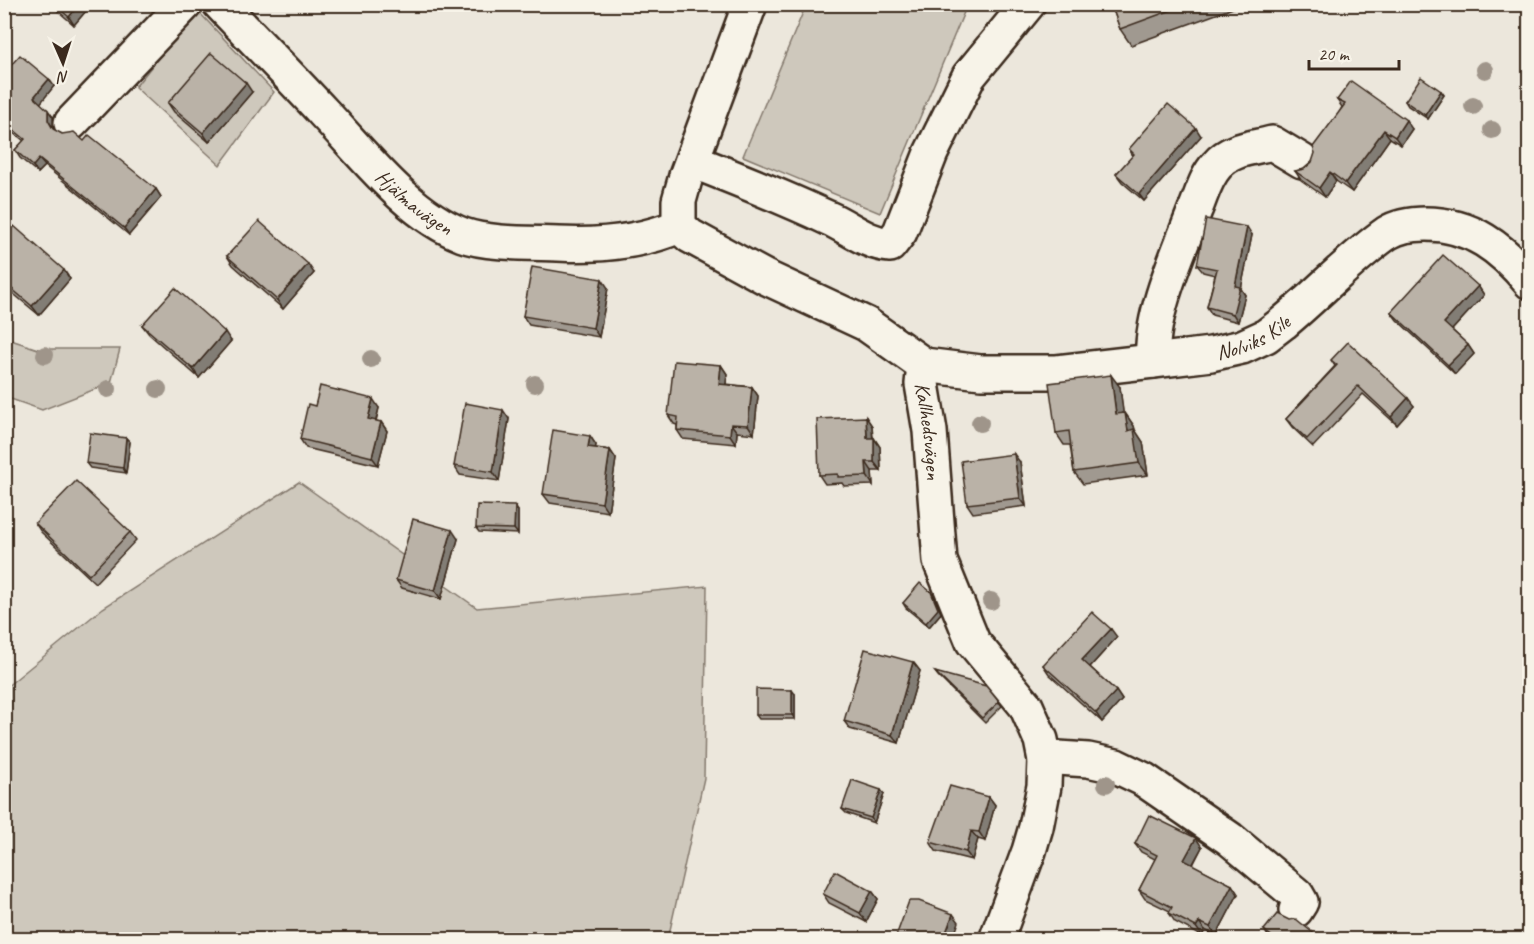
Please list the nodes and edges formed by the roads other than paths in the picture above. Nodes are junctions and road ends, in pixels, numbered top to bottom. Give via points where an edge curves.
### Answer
1 (185, 4) edge
2 (220, 4) edge
3 (750, 4) edge
4 (1028, 4) edge
5 (71, 123) dead end
6 (692, 161) junction
7 (1302, 161) dead end
8 (679, 226) junction
9 (1530, 282) edge
10 (1154, 361) junction
11 (924, 365) junction
12 (1045, 760) junction
13 (1296, 910) dead end
14 (996, 939) edge

1 - 5 street
2 - 8 street, Hjälmavägen via 389,181 426,215 464,236 575,245 614,242
3 - 6 street
4 - 6 street via 969,76 931,153 900,232 890,245 877,244 780,196
6 - 8 street via 679,201
7 - 10 street via 1272,143 1234,152 1218,164 1203,186 1178,252 1155,326
8 - 11 street, Kallhedsvägen via 765,277 866,324
9 - 10 street, Nolviks Kile via 1500,249 1481,237 1446,224 1413,224 1389,232 1266,336 1211,354
10 - 11 street, Nolviks Kile via 1056,372 981,372
11 - 12 street, Kallhedsvägen via 922,384 930,431 940,561 973,642 1026,706
12 - 13 street via 1088,760 1116,766 1143,779 1230,839 1297,895 1301,902
12 - 14 street, Kallhedsvägen via 1036,827

